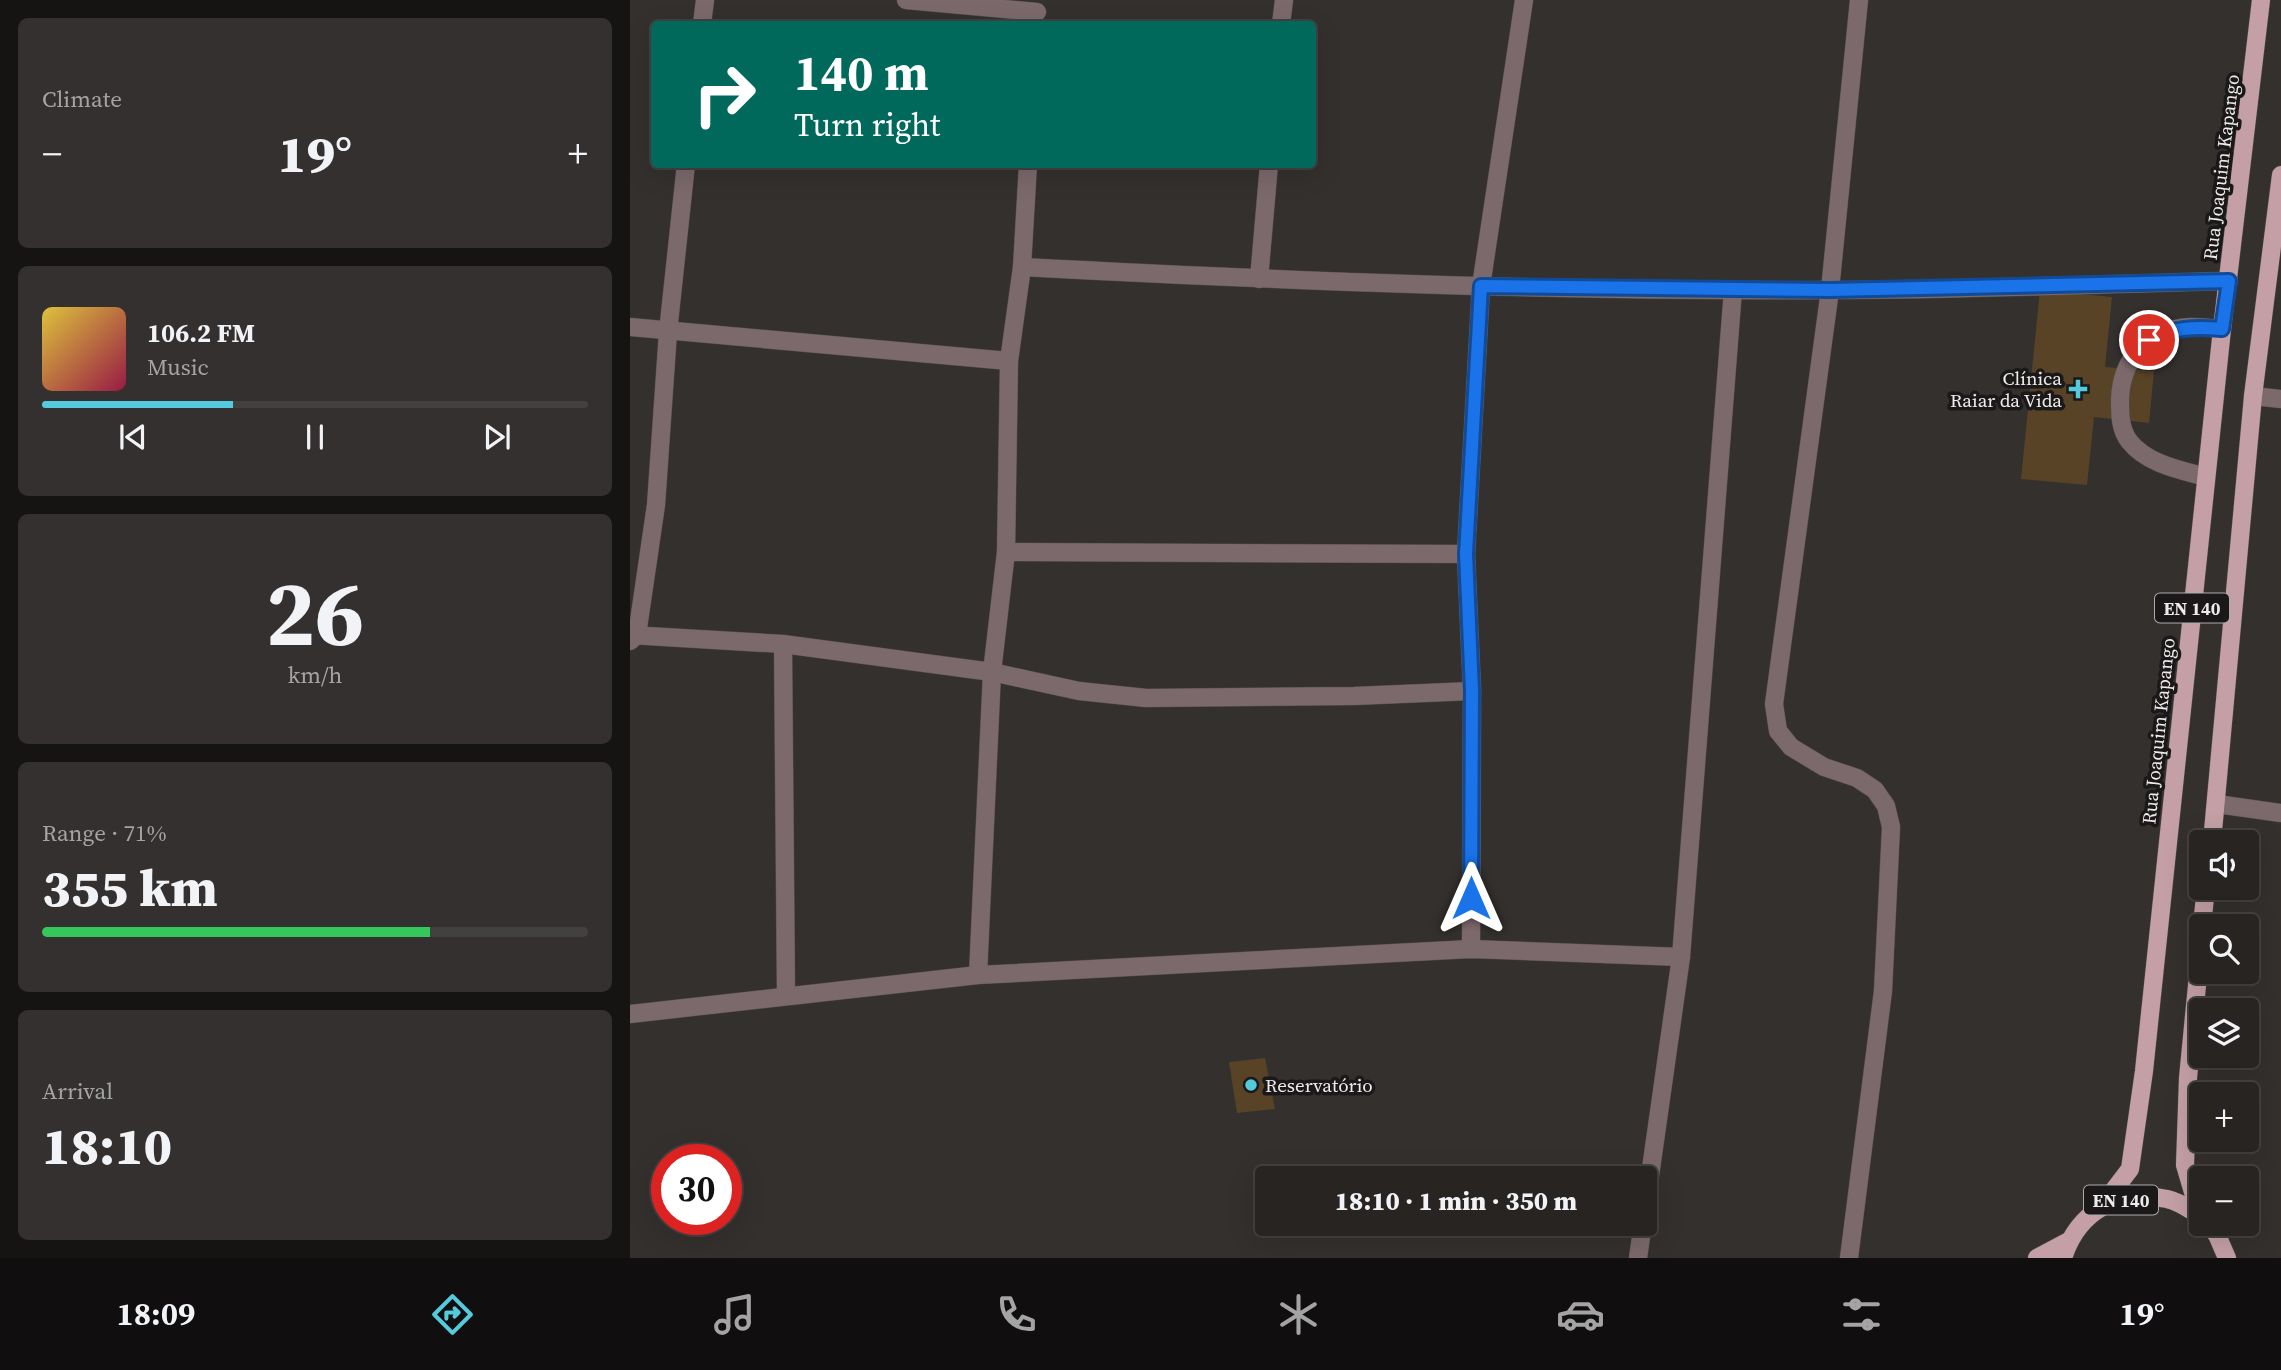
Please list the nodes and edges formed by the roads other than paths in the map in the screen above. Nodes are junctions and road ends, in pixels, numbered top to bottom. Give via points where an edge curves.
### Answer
1 (705, 0) edge
2 (906, 0) edge
3 (1283, 0) edge
4 (1524, 0) edge
5 (1859, 0) edge
6 (2261, 0) edge
7 (1037, 12) edge
8 (702, 21) edge
9 (1281, 21) edge
10 (687, 168) edge
11 (1028, 168) edge
12 (1269, 168) edge
13 (2281, 175) edge
14 (2277, 236) edge
15 (1022, 267) junction
16 (1259, 279) junction
17 (2229, 281) junction
18 (1481, 286) junction
19 (1733, 290) junction
20 (1830, 290) junction
21 (630, 327) edge
22 (2222, 329) junction
23 (668, 332) junction
24 (1009, 361) junction
25 (2253, 396) junction
26 (2281, 399) edge
27 (2206, 477) junction
28 (1006, 552) junction
29 (1466, 554) junction
30 (632, 637) edge
31 (783, 644) junction
32 (992, 672) junction
33 (1472, 691) junction
34 (2217, 804) junction
35 (2281, 813) edge
36 (2214, 830) edge
37 (1471, 949) junction
38 (1681, 957) junction
39 (978, 975) junction
40 (2197, 984) edge
41 (786, 995) junction
42 (630, 1014) edge
43 (1651, 1166) edge
44 (2189, 1177) edge
45 (2101, 1207) junction
46 (2189, 1211) edge
47 (1641, 1236) edge
48 (2217, 1236) edge
49 (2066, 1250) edge
50 (1638, 1258) edge
51 (1849, 1258) edge
52 (2037, 1258) edge
53 (2227, 1258) edge

1 - 8 street
2 - 7 street
3 - 9 street
4 - 18 street
5 - 20 street
6 - 17 main road, Rua Joaquim Kapango / EN 140
10 - 23 street
11 - 15 street
12 - 16 street
13 - 14 main road, EN 140
14 - 25 main road, EN 140
15 - 16 street
15 - 24 street
16 - 18 street
17 - 20 street
17 - 22 main road, Rua Joaquim Kapango / EN 140
18 - 19 street
18 - 29 street
19 - 20 street
19 - 38 street
20 - 51 street via 1774,704 1778,732 1791,747 1875,790 1886,806 1891,827 1883,991
21 - 23 street
22 - 27 main road, Rua Joaquim Kapango / EN 140
22 - 27 street via 2188,327 2149,340 2132,357 2120,394 2121,421 2130,442 2168,467
23 - 24 street
23 - 30 street via 656,505
24 - 28 street
25 - 26 street
25 - 34 main road, EN 140
27 - 45 main road, Rua Joaquim Kapango / EN 140 via 2130,1169
28 - 29 street
28 - 32 street
29 - 33 street
30 - 31 street
31 - 32 street
31 - 41 street
32 - 33 street via 1079,691 1146,698
32 - 39 street
33 - 37 street
34 - 35 street
34 - 36 main road, EN 140
37 - 38 street
37 - 39 street
38 - 43 street
39 - 41 street
40 - 44 main road via 2188,1078 2185,1165
41 - 42 street
45 - 46 main road, EN 140 via 2135,1196 2169,1199
45 - 49 main road, EN 140 via 2083,1222
47 - 50 street
48 - 53 main road
49 - 52 main road, EN 140

